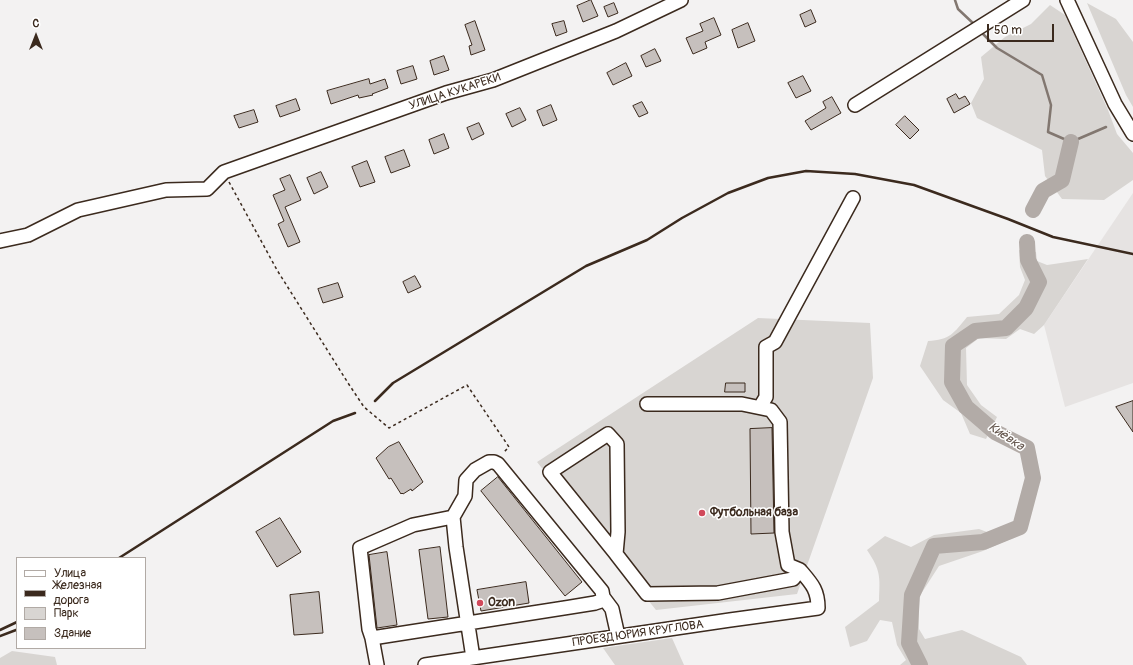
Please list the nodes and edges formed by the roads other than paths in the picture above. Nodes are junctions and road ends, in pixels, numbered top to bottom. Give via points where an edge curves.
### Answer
1 (681, 0) edge
2 (1023, 0) edge
3 (1067, 0) edge
4 (855, 105) dead end
5 (1133, 134) edge
6 (853, 198) dead end
7 (0, 241) edge
8 (647, 404) dead end
9 (760, 407) junction
10 (453, 517) junction
11 (616, 554) junction
12 (804, 574) junction
13 (603, 597) junction
14 (467, 623) junction
15 (618, 636) junction
16 (372, 638) junction
17 (480, 660) edge
18 (377, 665) edge
19 (425, 665) edge

1 - 7 street, УЛИЦА КУКАРЕКИ via 616,31 493,80 224,172 207,189 166,190 78,210 28,235
2 - 4 street
3 - 5 street via 1115,104
6 - 9 street via 775,342 766,347 766,397
8 - 9 street via 742,404
9 - 12 street via 771,410 780,422 782,532 788,565
10 - 13 street via 465,496 466,480 475,470 489,462 498,464 602,591
10 - 14 street
10 - 16 street via 413,526 360,548
11 - 11 street via 550,472 608,434 617,444
11 - 12 street via 647,594 718,593 793,579
12 - 15 street, ПРОЕЗД ЮРИЯ КРУГЛОВА via 812,583 818,597 818,608
13 - 14 street via 595,603
13 - 15 street via 612,609
14 - 16 street
14 - 17 street
15 - 17 street, ПРОЕЗД ЮРИЯ КРУГЛОВА
16 - 18 street
17 - 19 street, ПРОЕЗД ЮРИЯ КРУГЛОВА

